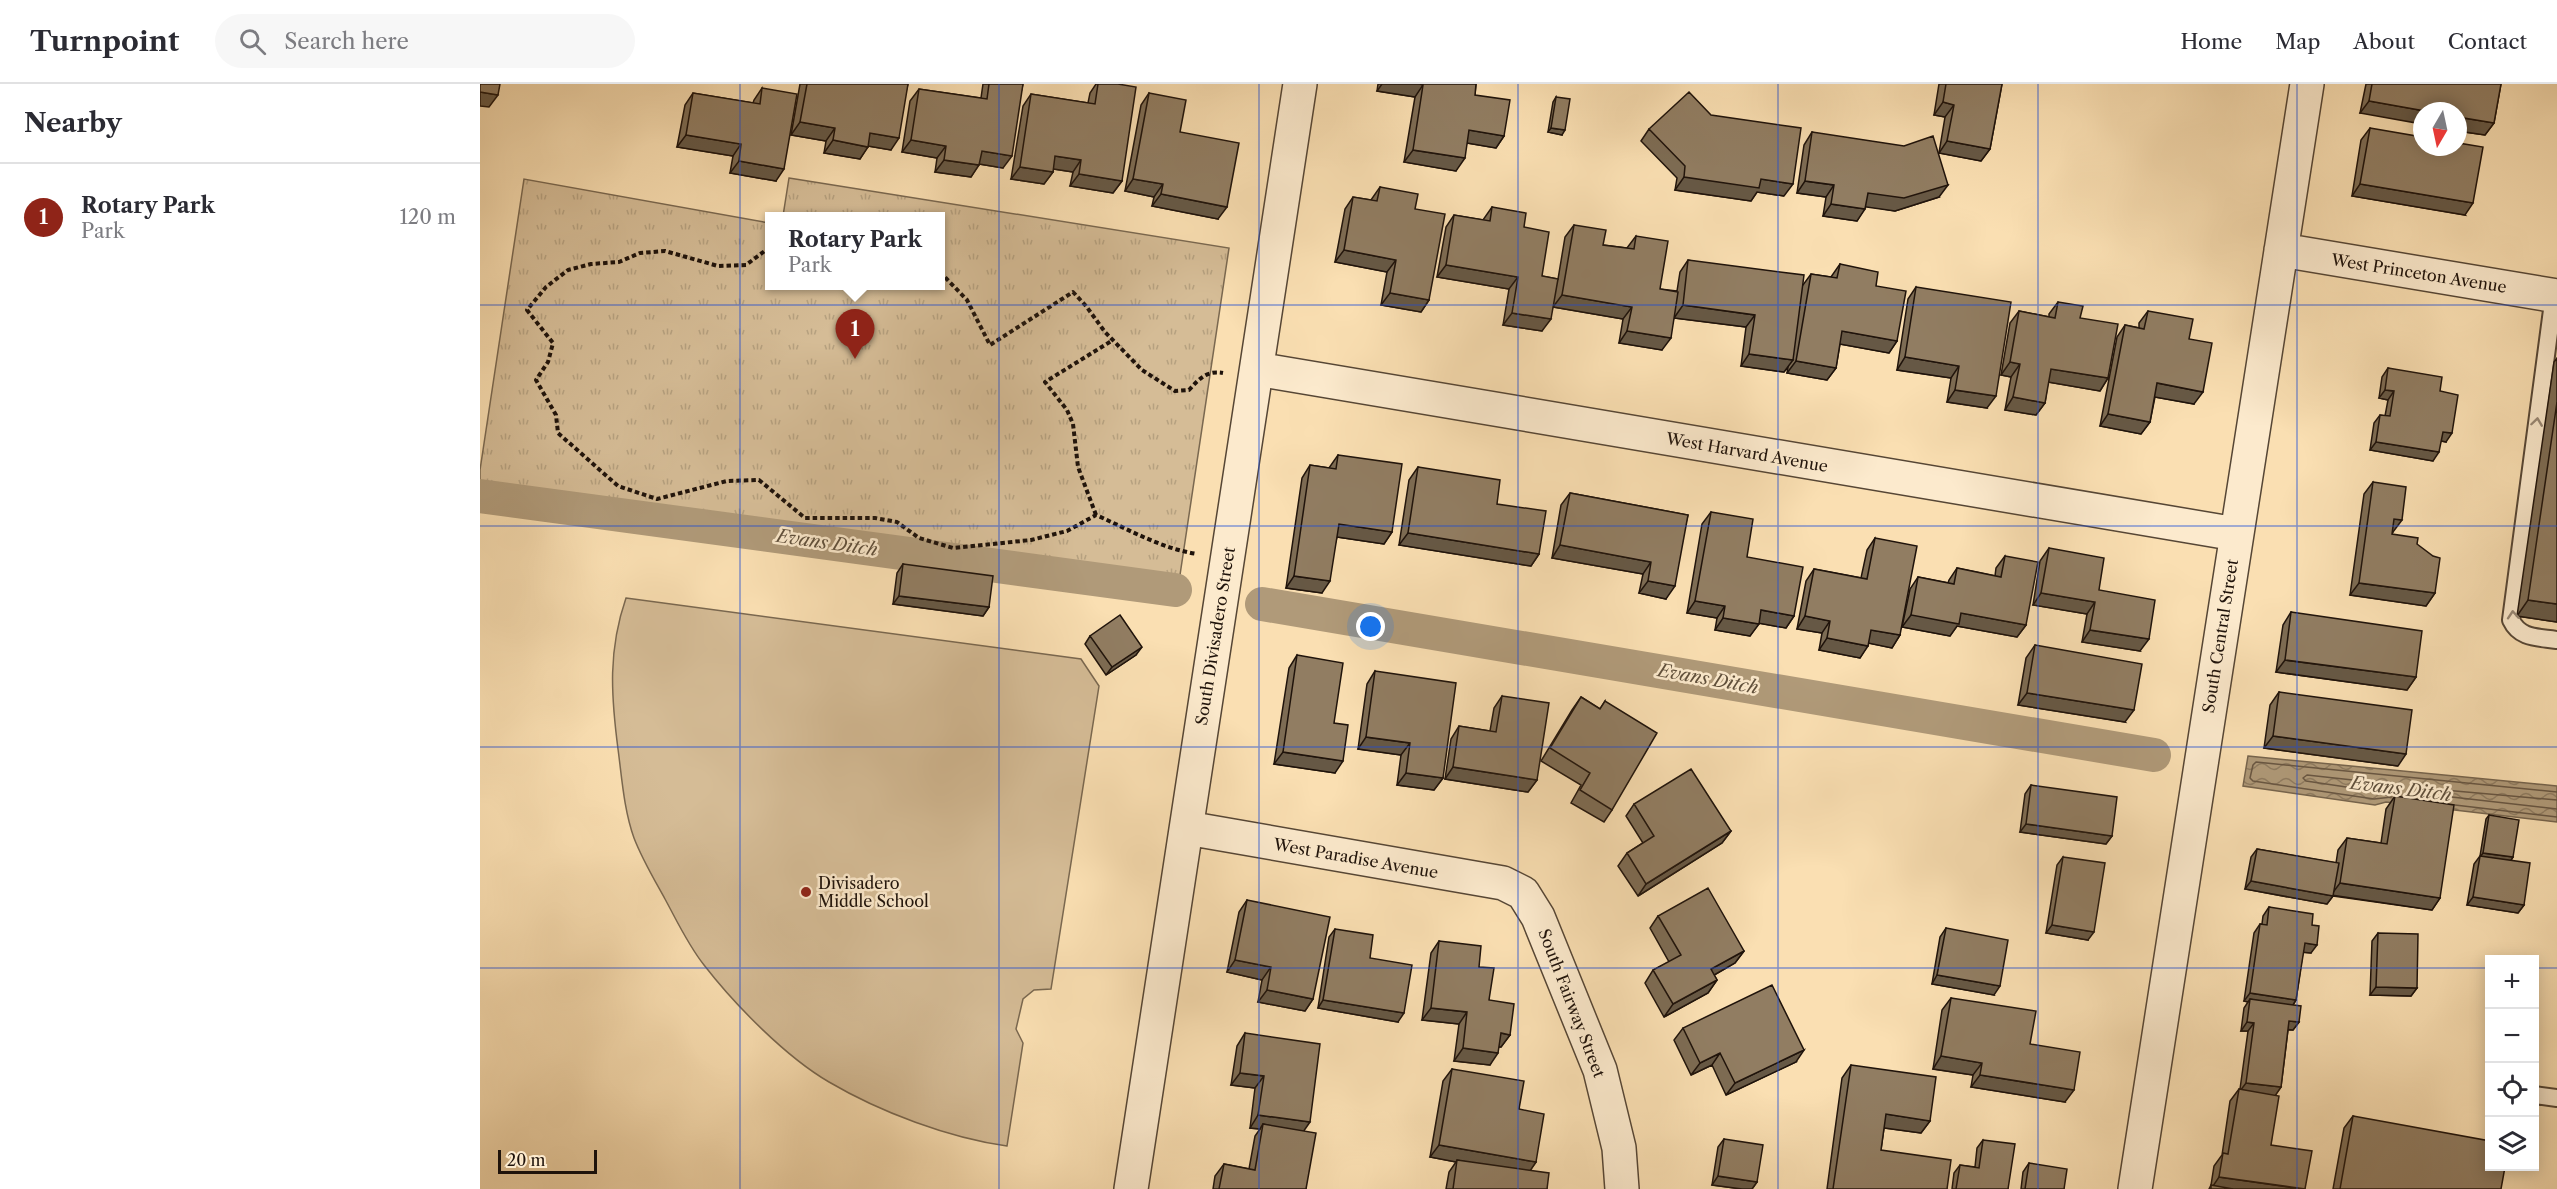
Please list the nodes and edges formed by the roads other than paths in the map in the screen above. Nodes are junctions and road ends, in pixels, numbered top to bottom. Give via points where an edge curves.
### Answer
1 (1300, 84) edge
2 (2307, 84) edge
3 (2281, 250) junction
4 (2556, 295) edge
5 (1257, 374) junction
6 (2236, 534) junction
7 (2557, 640) edge
8 (1186, 828) junction
9 (1523, 893) joint
10 (2539, 1096) edge
11 (2557, 1098) edge
12 (1131, 1189) edge
13 (1622, 1189) edge
14 (2135, 1189) edge

1 - 5 street, South Divisadero Street
2 - 3 street, South Central Street
3 - 4 street, West Princeton Avenue
3 - 6 street, South Central Street
7 -> 4 lane via 2522,635 2511,620
5 - 6 street, West Harvard Avenue
5 - 8 street, South Divisadero Street
6 - 14 street, South Central Street
8 - 9 street, West Paradise Avenue via 1503,883
8 - 12 street, South Divisadero Street
9 - 13 street, South Fairway Street via 1538,917 1600,1070 1619,1148
10 - 11 lane

